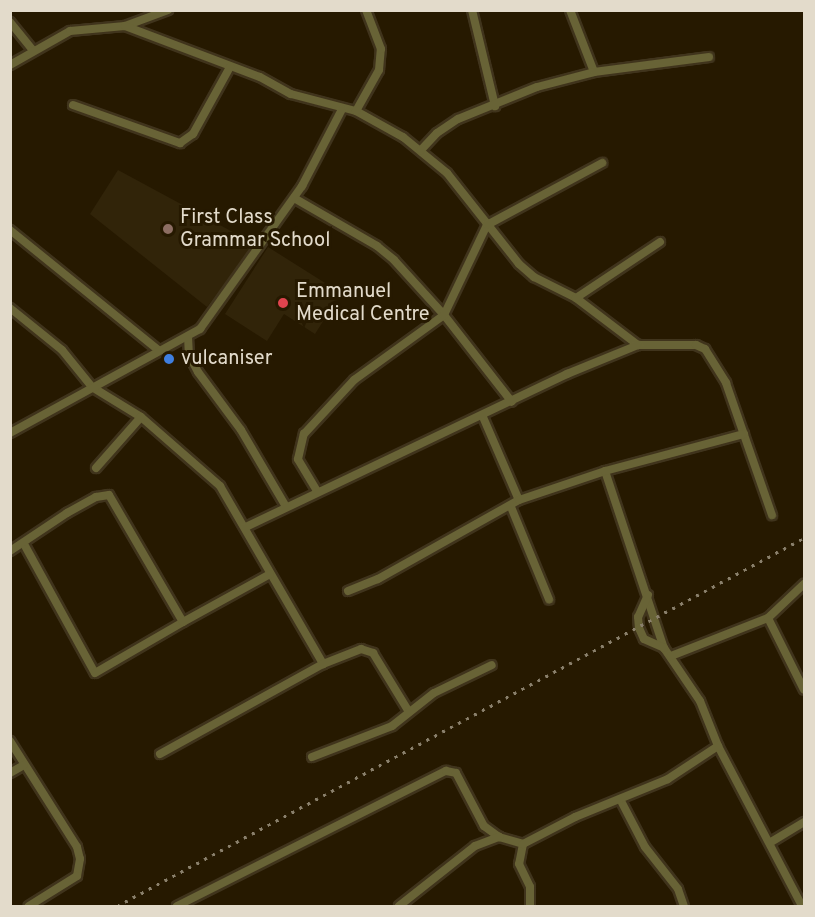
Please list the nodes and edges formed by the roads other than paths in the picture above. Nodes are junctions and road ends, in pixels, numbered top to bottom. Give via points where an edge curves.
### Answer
1 (168, 10) edge
2 (366, 10) edge
3 (472, 10) edge
4 (570, 10) edge
5 (10, 22) edge
6 (125, 26) junction
7 (33, 50) junction
8 (709, 57) dead end
9 (10, 65) edge
10 (230, 67) junction
11 (594, 72) junction
12 (73, 105) dead end
13 (495, 106) junction
14 (342, 109) junction
15 (356, 111) junction
16 (421, 150) junction
17 (602, 163) dead end
18 (294, 198) junction
19 (487, 225) junction
20 (10, 230) edge
21 (660, 242) dead end
22 (576, 298) junction
23 (10, 308) edge
24 (444, 315) junction
25 (188, 337) junction
26 (638, 345) junction
27 (158, 350) junction
28 (92, 387) junction
29 (512, 402) junction
30 (141, 417) junction
31 (483, 417) junction
32 (10, 433) edge
33 (744, 434) junction
34 (96, 468) dead end
35 (605, 471) junction
36 (317, 491) junction
37 (519, 500) junction
38 (285, 506) junction
39 (511, 507) junction
40 (772, 515) dead end
41 (246, 527) junction
42 (24, 544) junction
43 (10, 551) edge
44 (270, 574) junction
45 (804, 584) edge
46 (348, 591) dead end
47 (648, 595) junction
48 (549, 599) dead end
49 (768, 618) junction
50 (183, 622) junction
51 (664, 648) junction
52 (671, 656) junction
53 (323, 664) junction
54 (492, 665) dead end
55 (804, 690) edge
56 (410, 712) junction
57 (10, 741) edge
58 (718, 746) junction
59 (160, 754) dead end
60 (312, 757) dead end
61 (24, 765) junction
62 (10, 772) edge
63 (620, 799) junction
64 (804, 822) edge
65 (499, 837) junction
66 (771, 842) junction
67 (523, 844) junction
68 (29, 906) edge
69 (177, 906) edge
70 (399, 906) edge
71 (530, 906) edge
72 (684, 906) edge
73 (802, 906) edge

1 - 6 street
2 - 15 street via 381,49 379,70
3 - 13 street
4 - 11 street
5 - 7 street
6 - 7 street via 70,31
6 - 10 street
7 - 9 street
8 - 11 street
10 - 12 street via 193,134 180,143
10 - 14 street via 260,76 291,94
11 - 13 street via 537,87
13 - 16 street via 458,119
14 - 15 street
14 - 18 street
15 - 16 street
16 - 19 street via 447,173
17 - 19 street
18 - 24 street via 377,246
18 - 25 street via 211,317
19 - 22 street via 534,277
19 - 24 street
20 - 27 street
21 - 22 street
22 - 26 street
23 - 28 street via 62,350
24 - 29 street
24 - 36 street via 354,380 304,434 298,459
25 - 27 street
25 - 38 street via 189,355 198,372 241,430
26 - 29 street
26 - 33 street via 696,345 705,349 726,383
27 - 28 street
28 - 30 street
28 - 32 street
29 - 31 street
30 - 34 street
30 - 41 street via 220,486
31 - 36 street
31 - 37 street
33 - 35 street
33 - 40 street
35 - 37 street
35 - 47 street
36 - 38 street
37 - 39 street
38 - 41 street
39 - 46 street
39 - 48 street
41 - 44 street
42 - 43 street
42 - 50 street via 67,513 96,497 109,495
42 - 50 street via 95,673
44 - 50 street
44 - 53 street
45 - 49 street
47 - 51 street
47 - 51 street via 638,617 639,628 644,639
49 - 52 street
49 - 55 street
51 - 52 street
52 - 58 street via 700,701
53 - 56 street via 367,649
53 - 59 street
54 - 56 street via 434,693
56 - 60 street via 392,726
57 - 61 street
58 - 63 street via 668,779
58 - 66 street
61 - 62 street
61 - 68 street via 77,847 80,859 77,876
63 - 67 street
63 - 72 street via 645,847 678,889
64 - 66 street
65 - 67 street
65 - 69 street via 472,810 456,773 446,771
65 - 70 street via 475,846
66 - 73 street
67 - 71 street via 519,864 530,887

